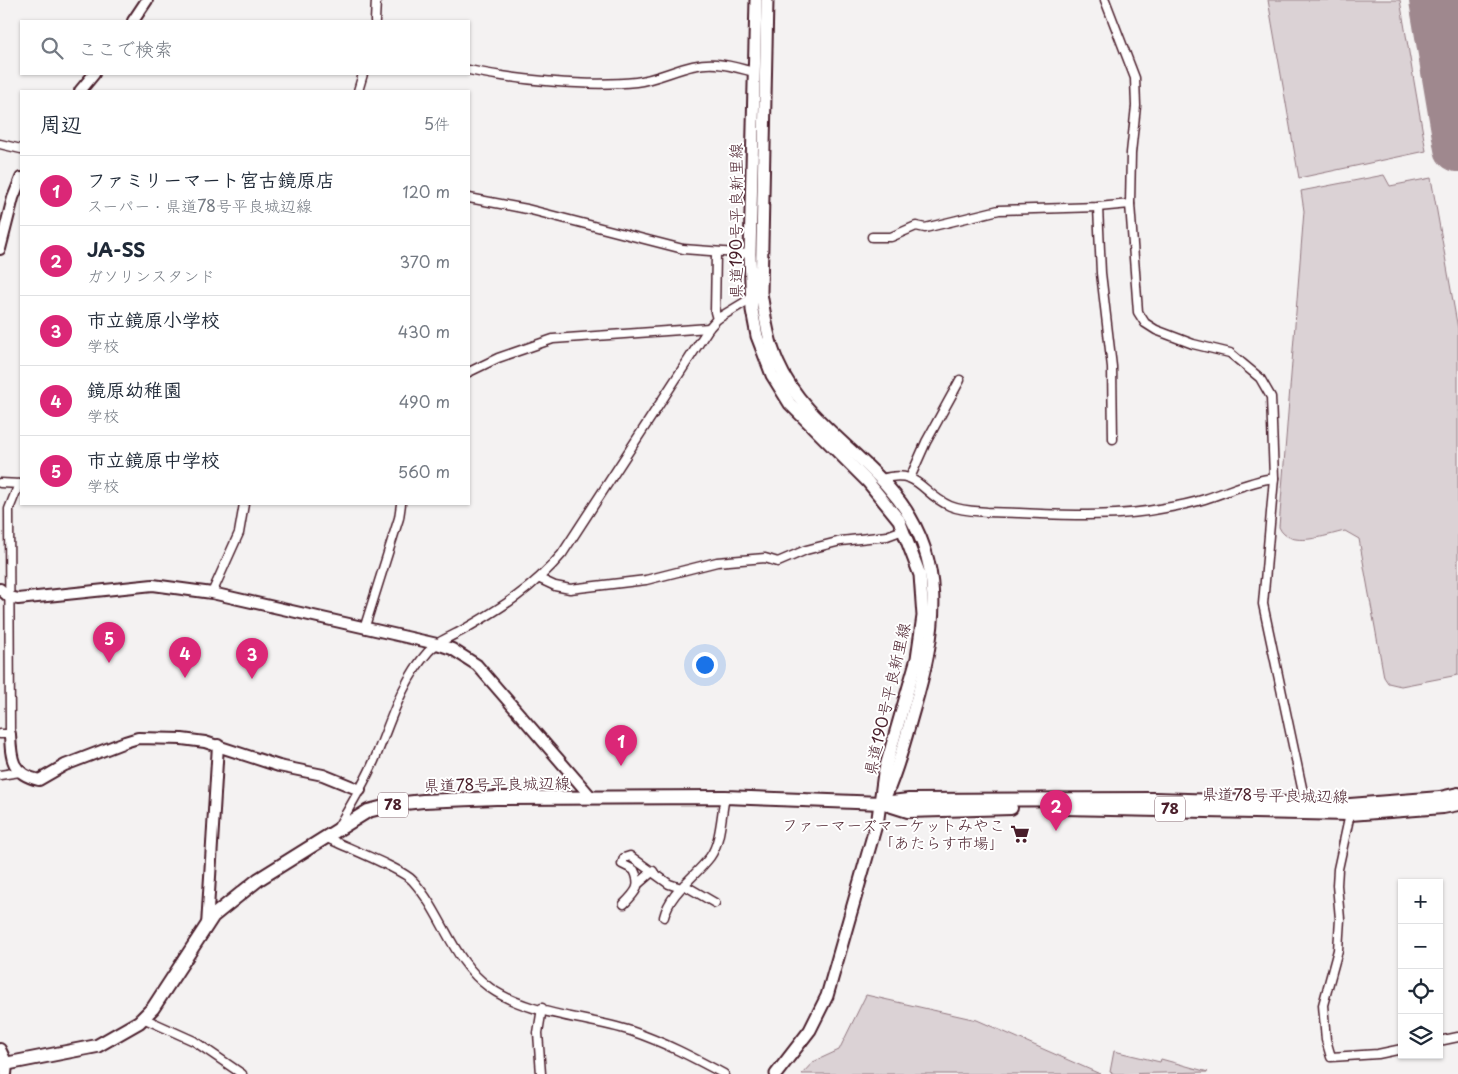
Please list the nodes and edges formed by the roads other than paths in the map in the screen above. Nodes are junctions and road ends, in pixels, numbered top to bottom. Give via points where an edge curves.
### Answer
1 (147, 0) edge
2 (376, 0) edge
3 (756, 0) edge
4 (767, 0) edge
5 (1105, 0) edge
6 (134, 20) edge
7 (376, 20) edge
8 (470, 70) edge
9 (754, 72) junction
10 (93, 75) edge
11 (363, 75) edge
12 (81, 90) edge
13 (358, 90) edge
14 (0, 144) edge
15 (20, 148) edge
16 (20, 180) edge
17 (470, 198) edge
18 (1130, 204) junction
19 (1098, 207) junction
20 (872, 237) dead end
21 (0, 249) edge
22 (716, 253) junction
23 (750, 254) junction
24 (756, 296) junction
25 (717, 319) junction
26 (709, 328) junction
27 (470, 372) edge
28 (960, 380) dead end
29 (1113, 439) dead end
30 (910, 478) junction
31 (1274, 478) junction
32 (881, 479) junction
33 (0, 483) edge
34 (20, 484) edge
35 (244, 505) edge
36 (401, 505) edge
37 (9, 509) junction
38 (0, 510) edge
39 (903, 530) junction
40 (540, 578) junction
41 (0, 589) edge
42 (212, 593) junction
43 (8, 597) junction
44 (365, 626) junction
45 (437, 644) junction
46 (4, 647) edge
47 (5, 734) edge
48 (218, 745) junction
49 (20, 772) junction
50 (0, 775) edge
51 (360, 790) junction
52 (1458, 794) edge
53 (725, 797) junction
54 (592, 798) junction
55 (1305, 802) junction
56 (882, 803) junction
57 (1458, 804) edge
58 (1350, 814) junction
59 (330, 834) junction
60 (653, 871) junction
61 (638, 884) junction
62 (683, 887) junction
63 (715, 903) dead end
64 (624, 904) dead end
65 (664, 917) dead end
66 (206, 926) junction
67 (542, 1008) junction
68 (143, 1018) junction
69 (1458, 1037) edge
70 (1443, 1040) edge
71 (0, 1049) edge
72 (1398, 1050) edge
73 (4, 1067) edge
74 (242, 1074) edge
75 (541, 1074) edge
76 (724, 1074) edge
77 (776, 1074) edge

1 - 6 street
2 - 7 street
3 - 9 main road, 県道190号平良新里線
4 - 24 main road, 県道190号平良新里線
5 - 18 street via 1135,78
8 - 9 street via 518,78 583,82 635,82 695,66 716,64
9 - 23 main road, 県道190号平良新里線
10 - 12 street
11 - 13 street
14 - 15 street
16 - 21 street
17 - 22 street via 527,208 683,249
18 - 19 street
18 - 31 street via 1138,312 1145,323 1156,330 1230,354 1260,378 1271,397
19 - 20 street via 999,210 925,228 916,226 890,237
19 - 29 street via 1101,273 1112,367
22 - 23 street
22 - 25 street
23 - 24 main road, 県道190号平良新里線
24 - 25 street
24 - 32 main road, 県道190号平良新里線 via 778,364 790,384 815,416
24 - 39 main road, 県道190号平良新里線 via 757,336 765,362 784,396 880,494
25 - 26 street
26 - 27 street via 553,339
26 - 40 street via 562,554
28 - 30 street
30 - 31 street via 949,506 966,511 1073,515 1163,509 1205,499 1257,480
30 - 32 street via 897,474
31 - 55 street via 1263,604
32 - 56 main road, 県道190号平良新里線 via 919,534 928,557 934,609 933,632 921,687 895,773
33 - 34 street
34 - 37 street
35 - 42 street via 239,533
36 - 44 street
37 - 38 street
37 - 43 street
39 - 40 street via 887,536 841,541 806,550 778,562 765,558 716,562 646,580 570,589
39 - 56 main road, 県道190号平良新里線 via 920,575 923,616 917,658 884,773
40 - 45 street via 527,590
41 - 43 street
42 - 43 street via 153,585 18,599
42 - 44 street
43 - 46 street
44 - 45 street
45 - 51 street via 409,680
45 - 54 street via 452,649 477,665
46 - 47 street
47 - 49 street via 11,760
48 - 49 street via 182,738 138,738 65,765 39,780
48 - 51 street via 279,766 322,775
48 - 66 street
49 - 50 street
51 - 59 street
52 - 55 main road, 県道78号平良城辺線 / 78 via 1350,805
53 - 54 main road, 県道78号平良城辺線 / 78
53 - 56 main road, 県道78号平良城辺線 / 78
53 - 62 street via 711,856
54 - 59 main road, 県道78号平良城辺線 / 78 via 496,798 396,804 368,812
55 - 56 main road, 県道78号平良城辺線 / 78 via 1154,799 908,800
56 - 58 main road, 県道78号平良城辺線 / 78 via 908,811 1053,808
56 - 77 main road via 827,996 810,1030
57 - 58 main road, 県道78号平良城辺線 / 78
58 - 72 street via 1338,869 1338,950 1323,1005 1326,1040 1331,1058
59 - 66 main road, 県道78号平良城辺線 / 78 via 258,879 213,916
59 - 67 street via 412,879 466,965 489,987 511,1000
60 - 61 street
60 - 61 street via 630,856 624,858 622,864 634,870
60 - 62 street via 668,884
61 - 64 street via 637,891
62 - 63 street
62 - 65 street via 667,904
66 - 68 main road, 県道78号平良城辺線 / 78 via 153,1008
67 - 75 street via 538,1033
67 - 76 street via 647,1037 676,1048
68 - 73 main road, 県道78号平良城辺線 / 78 via 97,1046
68 - 74 street via 194,1042
69 - 70 street
71 - 73 street

